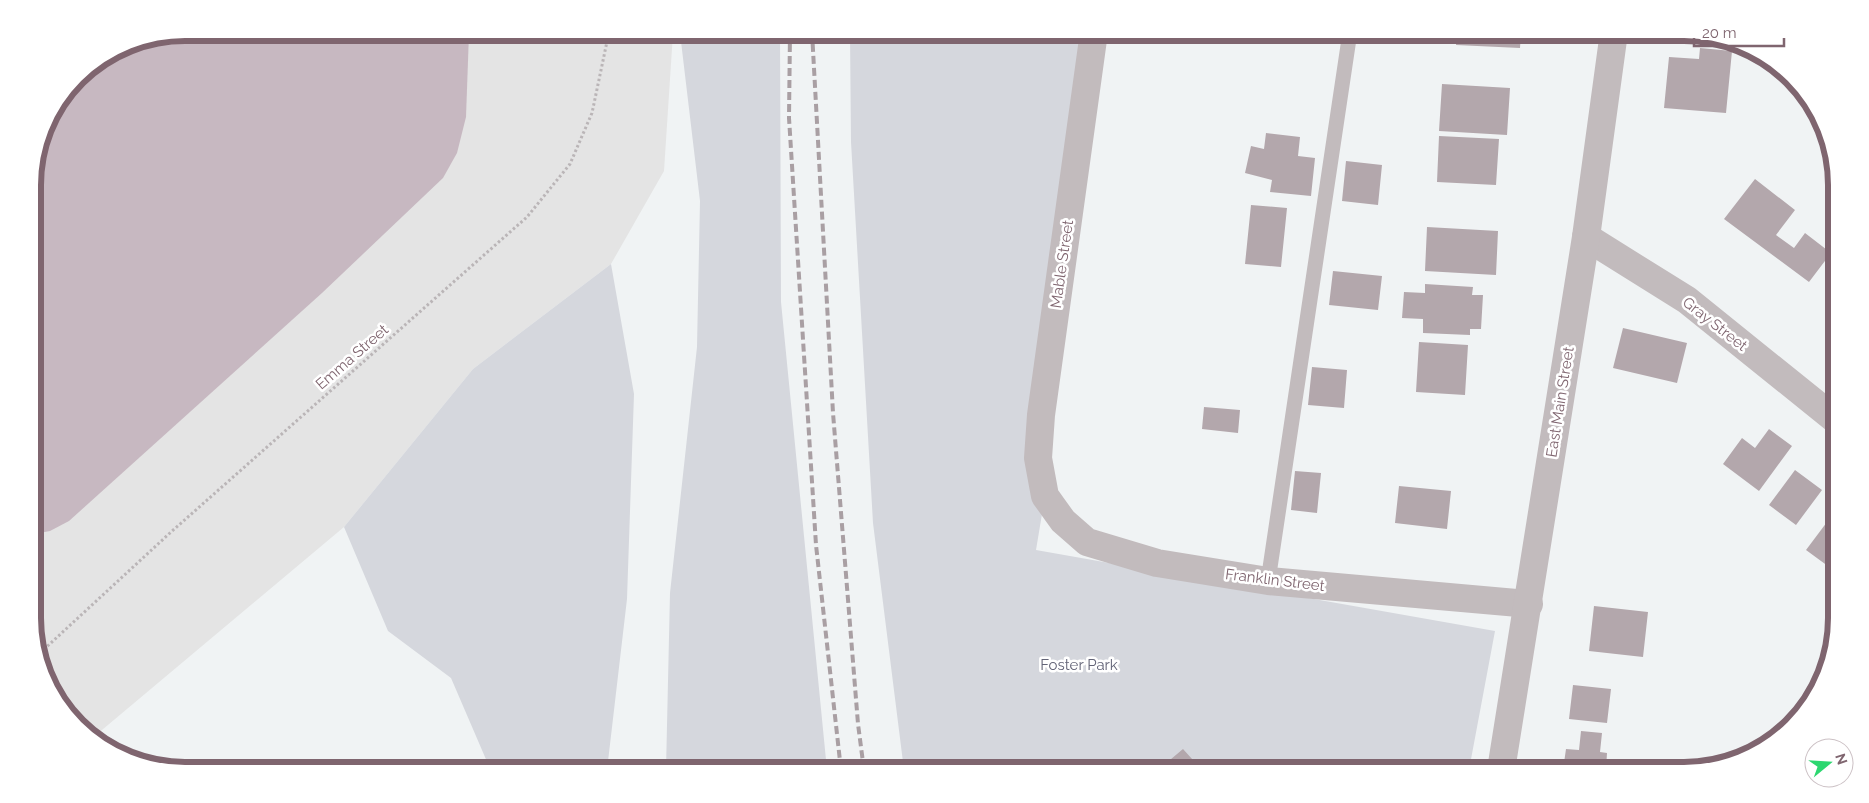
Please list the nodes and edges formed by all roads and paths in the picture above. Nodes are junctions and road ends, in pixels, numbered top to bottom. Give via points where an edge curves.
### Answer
1 (607, 41) edge
2 (1093, 41) edge
3 (1349, 41) edge
4 (1613, 41) edge
5 (1586, 237) junction
6 (1828, 414) edge
7 (1045, 496) joint
8 (1268, 581) junction
9 (1528, 604) junction
10 (45, 649) edge
11 (1502, 761) edge

1 - 10 path, Emma Street via 592,113 570,164 527,217 170,532
2 - 7 street, Mable Street via 1041,415 1038,458
3 - 8 lane
4 - 5 street, East Main Street
5 - 6 street, Gray Street via 1687,300
5 - 9 street, East Main Street
7 - 8 street, Franklin Street via 1063,521 1087,542 1157,563
8 - 9 street, Franklin Street
9 - 11 street, East Main Street

